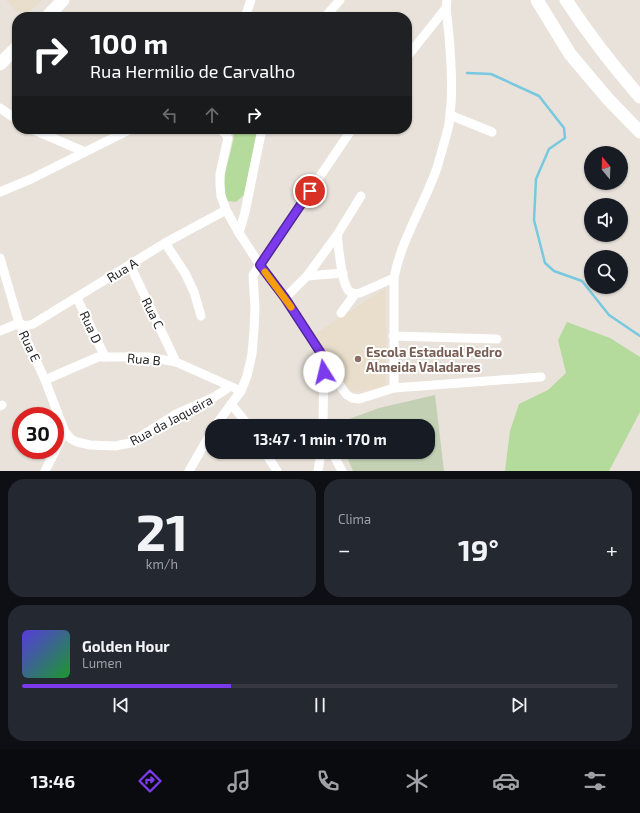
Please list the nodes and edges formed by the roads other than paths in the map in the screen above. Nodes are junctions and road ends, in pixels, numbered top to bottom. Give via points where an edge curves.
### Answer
1 (64, 0) edge
2 (251, 0) edge
3 (340, 0) edge
4 (537, 0) edge
5 (566, 0) edge
6 (447, 4) edge
7 (52, 12) edge
8 (247, 12) edge
9 (329, 12) edge
10 (412, 50) edge
11 (12, 52) edge
12 (0, 64) edge
13 (640, 97) edge
14 (0, 108) edge
15 (450, 115) junction
16 (12, 116) edge
17 (492, 132) dead end
18 (640, 132) edge
19 (44, 134) edge
20 (121, 134) edge
21 (225, 134) edge
22 (261, 134) edge
23 (349, 134) edge
24 (85, 152) junction
25 (0, 192) edge
26 (361, 196) dead end
27 (226, 210) junction
28 (239, 234) junction
29 (337, 236) junction
30 (166, 243) junction
31 (0, 258) edge
32 (130, 265) junction
33 (260, 265) junction
34 (343, 273) junction
35 (307, 276) junction
36 (394, 278) junction
37 (355, 294) junction
38 (77, 298) junction
39 (285, 298) junction
40 (340, 313) dead end
41 (201, 316) dead end
42 (19, 323) junction
43 (0, 331) edge
44 (393, 336) junction
45 (497, 339) dead end
46 (105, 357) junction
47 (324, 358) junction
48 (176, 362) junction
49 (541, 377) dead end
50 (45, 380) junction
51 (228, 386) junction
52 (394, 388) junction
53 (242, 392) junction
54 (231, 404) junction
55 (220, 419) edge
56 (243, 419) edge
57 (323, 419) edge
58 (65, 432) junction
59 (205, 442) edge
60 (269, 459) edge
61 (320, 459) edge
62 (336, 459) edge
63 (45, 471) edge
64 (189, 471) edge
65 (277, 471) edge
66 (318, 471) edge
67 (342, 471) edge

1 - 7 main road
2 - 8 street
3 - 9 street
4 - 18 main road via 570,54
5 - 13 main road via 611,63
6 - 10 street
6 - 15 street via 452,60
11 - 12 main road
14 - 16 street
15 - 17 street
15 - 36 street via 436,168 402,251
19 - 24 street
20 - 24 street
21 - 27 street via 228,138 220,185
22 - 28 street
23 - 33 street
24 - 25 street
26 - 29 street
27 - 28 street
27 - 30 street, Rua A
28 - 33 street
29 - 34 street
29 - 35 street
30 - 32 street, Rua A
30 - 41 street via 185,273
31 - 42 street, Rua E
32 - 38 street, Rua A
32 - 48 street, Rua C
33 - 39 street
33 - 53 street via 253,275 255,308 252,354
34 - 35 street
34 - 37 street via 347,288
35 - 39 street
36 - 37 street
36 - 44 street
37 - 40 street
38 - 42 street, Rua A via 34,324 25,326
38 - 46 street, Rua D
39 - 47 street
42 - 43 street, Rua A
42 - 50 street, Rua E
44 - 45 street
44 - 52 street
46 - 48 street, Rua B via 148,357
46 - 50 street, Rua B via 98,357
47 - 52 street via 343,390 352,398 359,399
47 - 57 street
48 - 51 street, Rua B
49 - 52 street
50 - 58 street, Rua E
51 - 53 street, Rua B
51 - 58 street, Rua da Jaqueira via 214,397 176,414 125,445 90,445 71,439
53 - 54 street
54 - 55 street
54 - 56 street
58 - 63 street
59 - 64 street
60 - 65 street
61 - 66 street
62 - 67 street

